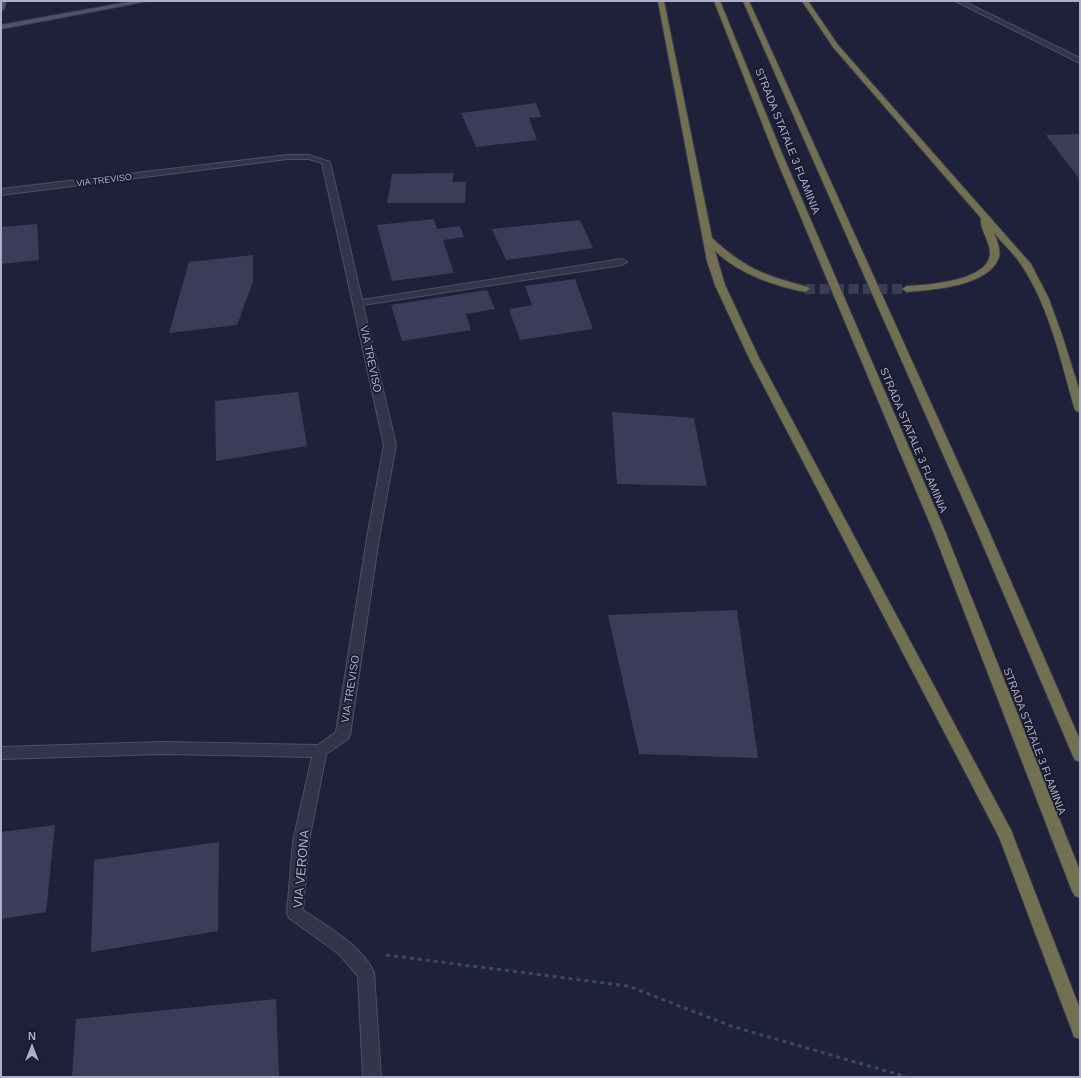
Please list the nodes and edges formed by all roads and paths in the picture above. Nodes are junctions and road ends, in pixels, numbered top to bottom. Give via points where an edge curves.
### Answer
1 (4, 1) edge
2 (145, 1) edge
3 (661, 1) edge
4 (717, 1) edge
5 (746, 1) edge
6 (805, 1) edge
7 (811, 1) edge
8 (958, 1) edge
9 (1, 9) edge
10 (814, 16) junction
11 (1, 27) edge
12 (1080, 61) edge
13 (1, 192) edge
14 (982, 213) junction
15 (709, 240) junction
16 (622, 262) dead end
17 (805, 289) tunnel mouth
18 (907, 289) tunnel mouth
19 (359, 303) junction
20 (1080, 410) edge
21 (320, 751) junction
22 (1, 753) edge
23 (1080, 756) edge
24 (1080, 891) edge
25 (345, 949) junction
26 (1080, 1031) edge
27 (372, 1077) edge
28 (907, 1077) edge

1 - 9 main road
2 - 11 main road
3 - 15 highway
4 - 24 highway, STRADA STATALE 3 FLAMINIA via 777,151 939,531
5 - 23 highway, STRADA STATALE 3 FLAMINIA
6 - 10 highway
7 - 10 highway
8 - 12 street
10 - 14 highway via 835,46
13 - 19 street, VIA TREVISO via 287,158 309,158 326,162
14 - 18 highway via 994,251 991,265 974,277 962,281
14 - 20 highway via 1021,259 1041,293 1058,335
15 - 17 highway via 722,254 752,273 777,283
15 - 26 highway via 716,276 756,360 1006,835
16 - 19 street
19 - 21 street, VIA TREVISO via 390,445 342,735
21 - 22 street via 163,748
21 - 25 street, VIA VERONA via 301,841 295,913
25 - 27 street, VIA VERONA via 366,973
25 - 28 path via 628,986 731,1026

